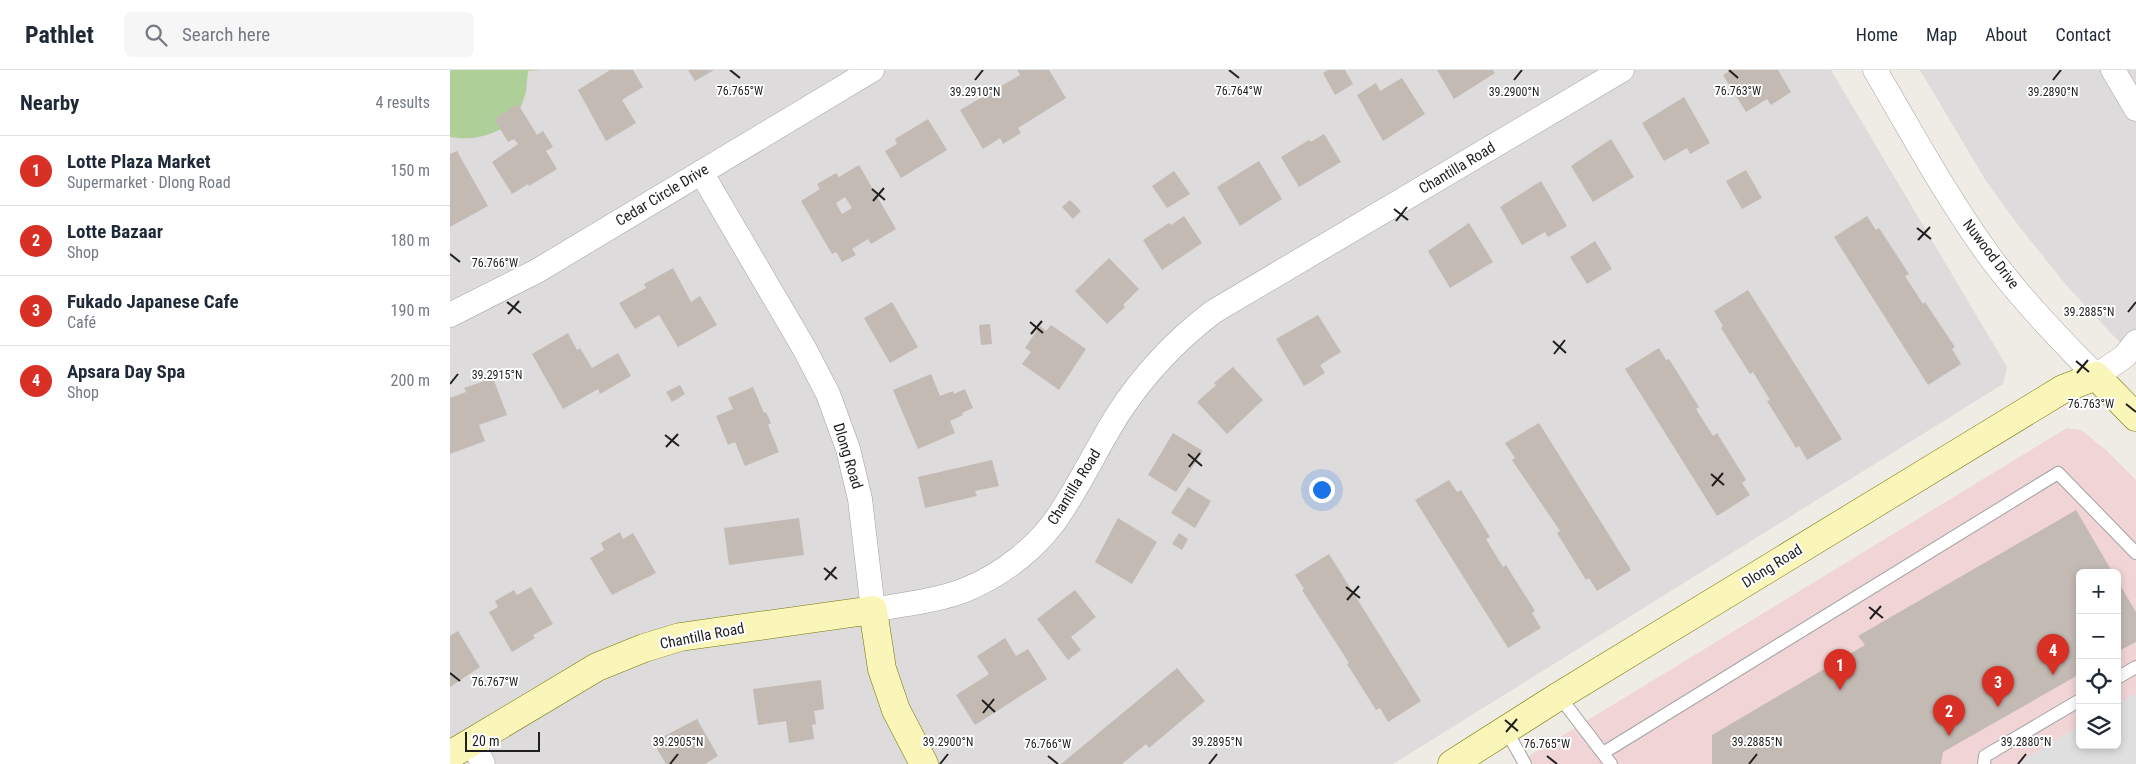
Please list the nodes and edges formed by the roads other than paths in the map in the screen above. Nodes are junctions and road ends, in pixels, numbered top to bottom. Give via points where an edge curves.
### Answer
1 (872, 70) edge
2 (1622, 70) edge
3 (1875, 70) edge
4 (2113, 70) edge
5 (2136, 109) edge
6 (701, 172) junction
7 (450, 315) edge
8 (2136, 342) edge
9 (2096, 376) junction
10 (2136, 417) edge
11 (2136, 553) edge
12 (873, 610) junction
13 (2136, 667) edge
14 (2121, 676) edge
15 (1559, 696) junction
16 (2076, 702) edge
17 (1506, 730) junction
18 (468, 753) edge
19 (1603, 753) junction
20 (924, 764) edge
21 (1452, 764) edge
22 (1525, 764) edge
23 (1611, 764) edge
24 (1984, 764) edge

1 - 6 street, Cedar Circle Drive
2 - 12 street, Chantilla Road via 1213,312 1188,331 1139,383 1060,514 1038,541 1017,559 965,590
3 - 9 street, Nuwood Drive via 1948,195 1991,258 2040,318
4 - 5 street
6 - 7 street, Cedar Circle Drive via 538,270
6 - 12 street, Dlong Road via 828,394 848,448 860,499
8 - 9 street via 2125,356
9 - 10 street, Nuwood Drive
9 - 15 street, Dlong Road via 2028,408
11 - 19 lane via 2058,474
12 - 18 street, Chantilla Road via 680,637 644,648 596,667
12 - 20 street, Dlong Road via 882,668 896,710
13 - 14 lane
15 - 17 street, Dlong Road
15 - 19 lane
16 - 24 lane via 1985,756
17 - 21 street, Dlong Road
17 - 22 lane
19 - 23 lane

